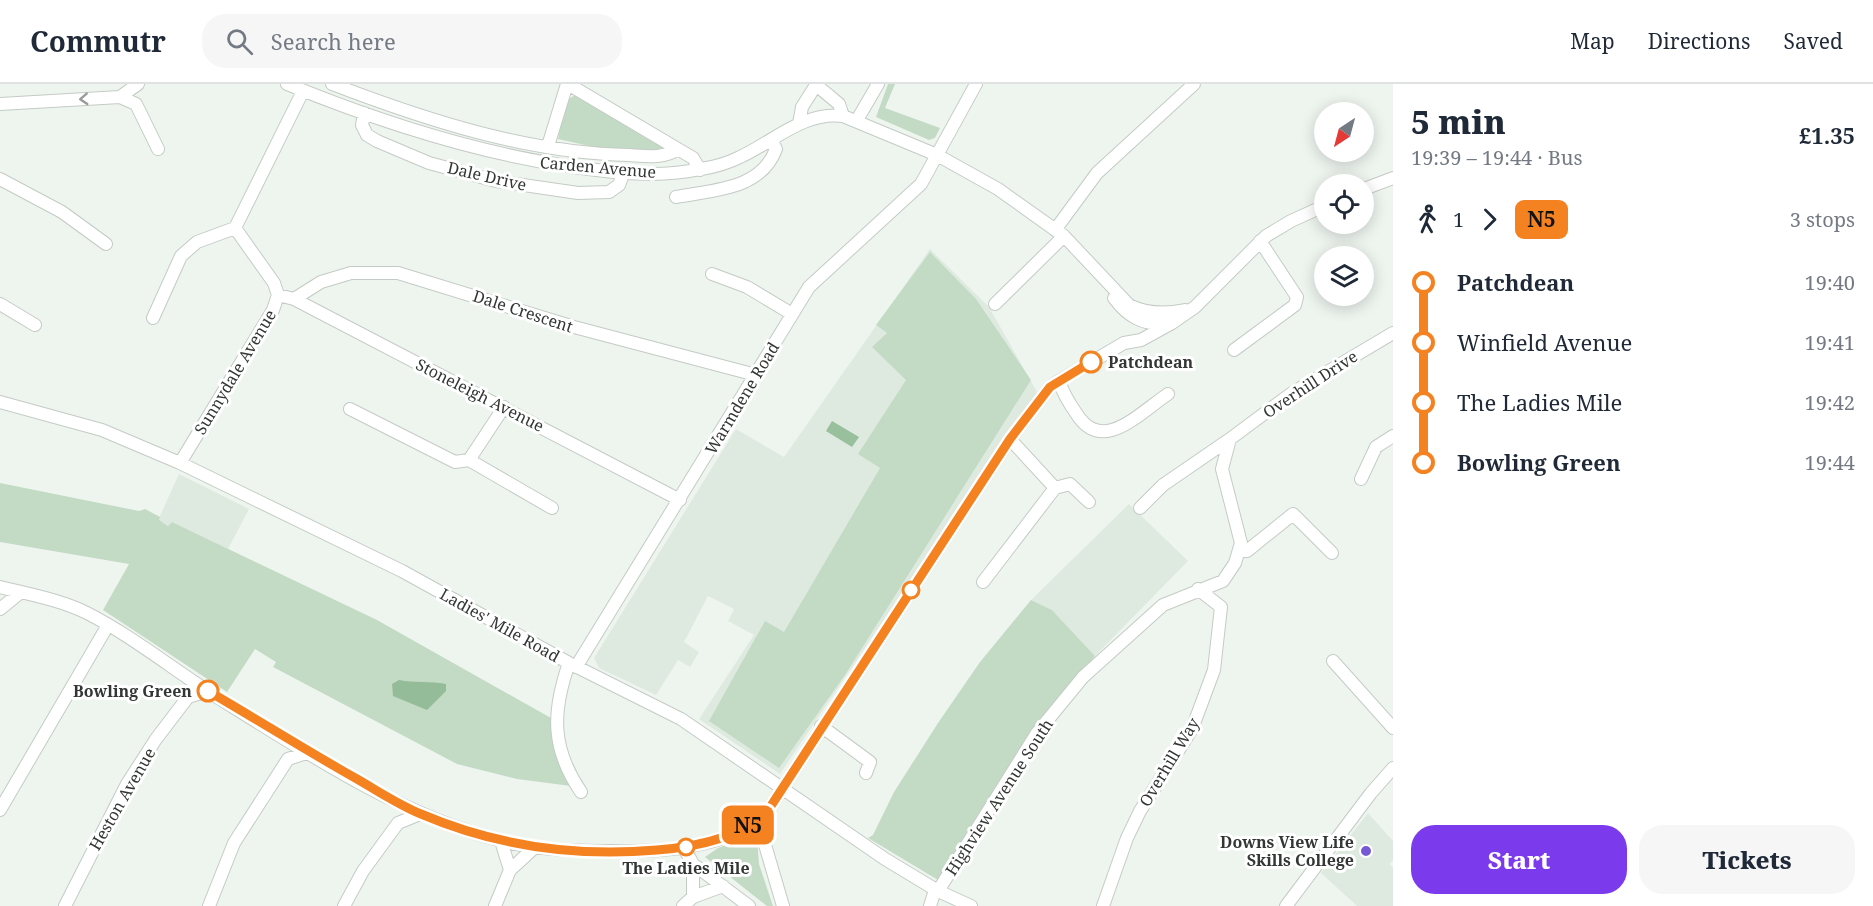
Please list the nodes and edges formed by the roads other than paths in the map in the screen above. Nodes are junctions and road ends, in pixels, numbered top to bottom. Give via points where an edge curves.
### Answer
1 (140, 84) edge
2 (287, 84) edge
3 (332, 84) edge
4 (568, 84) edge
5 (878, 84) edge
6 (976, 84) edge
7 (1194, 84) edge
8 (815, 85) edge
9 (303, 91) junction
10 (120, 98) junction
11 (0, 104) edge
12 (136, 104) junction
13 (364, 113) junction
14 (843, 116) junction
15 (856, 120) junction
16 (799, 124) junction
17 (771, 140) junction
18 (548, 146) junction
19 (158, 149) dead end
20 (678, 149) junction
21 (937, 155) junction
22 (700, 170) junction
23 (624, 172) junction
24 (1393, 178) edge
25 (0, 179) edge
26 (1374, 185) edge
27 (676, 197) dead end
28 (1314, 211) edge
29 (235, 228) junction
30 (1060, 233) junction
31 (1260, 241) junction
32 (106, 244) dead end
33 (712, 274) dead end
34 (278, 296) junction
35 (294, 299) junction
36 (0, 304) edge
37 (995, 304) dead end
38 (1195, 307) junction
39 (792, 314) junction
40 (1139, 317) junction
41 (153, 318) dead end
42 (1172, 322) junction
43 (35, 325) dead end
44 (1393, 333) edge
45 (1128, 342) junction
46 (1234, 350) dead end
47 (756, 375) junction
48 (1059, 381) junction
49 (1168, 394) dead end
50 (0, 402) edge
51 (504, 407) junction
52 (350, 409) dead end
53 (1393, 436) edge
54 (1010, 439) junction
55 (1230, 439) junction
56 (1205, 458) junction
57 (469, 460) junction
58 (180, 463) junction
59 (1222, 469) junction
60 (1361, 479) dead end
61 (1054, 488) junction
62 (680, 501) junction
63 (1089, 501) dead end
64 (552, 508) dead end
65 (1140, 508) dead end
66 (1240, 551) junction
67 (1332, 554) dead end
68 (1223, 581) junction
69 (983, 582) dead end
70 (0, 587) edge
71 (1198, 590) junction
72 (21, 592) junction
73 (1221, 607) junction
74 (0, 609) edge
75 (108, 625) junction
76 (1333, 661) dead end
77 (572, 665) junction
78 (190, 678) junction
79 (208, 691) junction
80 (188, 698) junction
81 (821, 726) junction
82 (1393, 728) edge
83 (286, 740) junction
84 (878, 750) dead end
85 (309, 752) junction
86 (288, 759) junction
87 (1393, 768) edge
88 (579, 785) dead end
89 (782, 788) junction
90 (395, 801) junction
91 (0, 810) edge
92 (420, 814) junction
93 (758, 821) junction
94 (398, 824) junction
95 (501, 841) junction
96 (535, 847) junction
97 (684, 848) junction
98 (693, 864) junction
99 (510, 870) junction
100 (723, 886) junction
101 (937, 891) junction
102 (688, 902) edge
103 (65, 906) edge
104 (209, 906) edge
105 (344, 906) edge
106 (495, 906) edge
107 (750, 906) edge
108 (783, 906) edge
109 (930, 906) edge
110 (970, 906) edge
111 (1102, 906) edge
112 (1286, 906) edge

1 - 10 street
1 - 12 street
2 - 9 street, Carden Avenue
3 - 18 street, Carden Avenue via 492,136
4 - 18 street
4 - 20 street
5 - 15 street
6 - 21 street, Warmdene Road
7 - 30 street via 1097,173
8 - 14 street via 839,104
8 - 16 street via 802,107
9 - 13 street, Carden Avenue
9 - 29 street
10 -> 11 street
10 - 12 street
12 - 19 street
13 - 23 street, Carden Avenue via 505,156
13 - 23 street, Dale Drive via 362,125 377,141 429,163 496,181 578,193 609,192 619,185
14 - 15 street, Carden Avenue
14 - 16 street, Carden Avenue via 826,116
15 - 21 street, Carden Avenue
16 - 17 street, Carden Avenue
17 - 22 street, Carden Avenue via 739,158
17 - 27 street via 776,149 773,158 764,171 751,179 733,187
18 - 20 street, Carden Avenue via 658,156
20 - 22 street via 693,158
21 - 30 street, Carden Avenue via 998,189
21 - 39 street, Warmdene Road via 921,184 809,287
22 - 23 street, Carden Avenue
24 - 26 street
25 - 32 street via 62,212
28 - 31 street
29 - 34 street, Sunnydale Avenue via 274,283
29 - 41 street via 196,242 181,256
30 - 37 street
30 - 40 street, Carden Avenue via 1107,284 1124,311
31 - 38 street
31 - 46 street via 1297,297 1295,305
33 - 39 street via 747,287
34 - 35 street, Stoneleigh Avenue
34 - 58 street, Sunnydale Avenue
35 - 47 street, Dale Crescent via 321,282 351,273 398,273 574,327
35 - 51 street, Stoneleigh Avenue
36 - 43 street
38 - 40 street
38 - 42 street
39 - 47 street, Warmdene Road
40 - 42 street via 1155,325
40 - 45 street
42 - 45 street via 1145,338
44 - 55 street, Overhill Drive via 1292,393
45 - 48 street
47 - 62 street, Warmdene Road
48 - 49 street via 1078,417 1088,429 1099,433 1111,432
48 - 54 street via 1050,387
50 - 58 street, Ladies' Mile Road via 102,430
51 - 57 street
51 - 62 street, Stoneleigh Avenue
52 - 57 street via 455,462
53 - 60 street via 1376,447
54 - 61 street
54 - 81 street
55 - 56 street, Overhill Drive
55 - 59 street
56 - 59 street
56 - 65 street, Overhill Drive via 1162,485
57 - 64 street
58 - 77 street, Ladies' Mile Road via 402,571
59 - 66 street via 1235,513
61 - 63 street via 1070,484
61 - 69 street
62 - 77 street, Warmdene Road
66 - 67 street via 1247,551 1293,514
66 - 68 street
68 - 71 street
68 - 73 street
70 - 72 street
71 - 73 street
71 - 101 street, Highview Avenue South via 1163,605 1083,677 1037,733
72 - 74 street
72 - 75 street via 85,612
73 - 111 street, Overhill Way via 1214,670 1192,729 1140,811
75 - 78 street
75 - 91 street
76 - 82 street
77 - 88 street, Warmdene Road via 557,703 555,730
77 - 89 street, Ladies' Mile Road via 681,719
78 - 79 street
78 - 80 street
79 - 80 street
79 - 83 street
80 - 103 street, Heston Avenue via 127,784
81 - 84 street via 868,768
81 - 89 street
83 - 85 street
83 - 86 street
85 - 86 street
85 - 90 street
86 - 104 street via 234,843
87 - 112 street
89 - 93 street
89 - 101 street, Ladies' Mile Road
90 - 92 street
90 - 94 street
92 - 94 street
92 - 95 street
93 - 97 street
93 - 108 street
94 - 105 street via 363,871
95 - 96 street
95 - 99 street
96 - 97 street via 595,851
96 - 99 street
97 - 98 street
98 - 100 street
98 - 102 street
99 - 106 street
100 - 102 street
100 - 107 street
101 - 109 street, Highview Avenue South
101 - 110 street, Ladies' Mile Road

